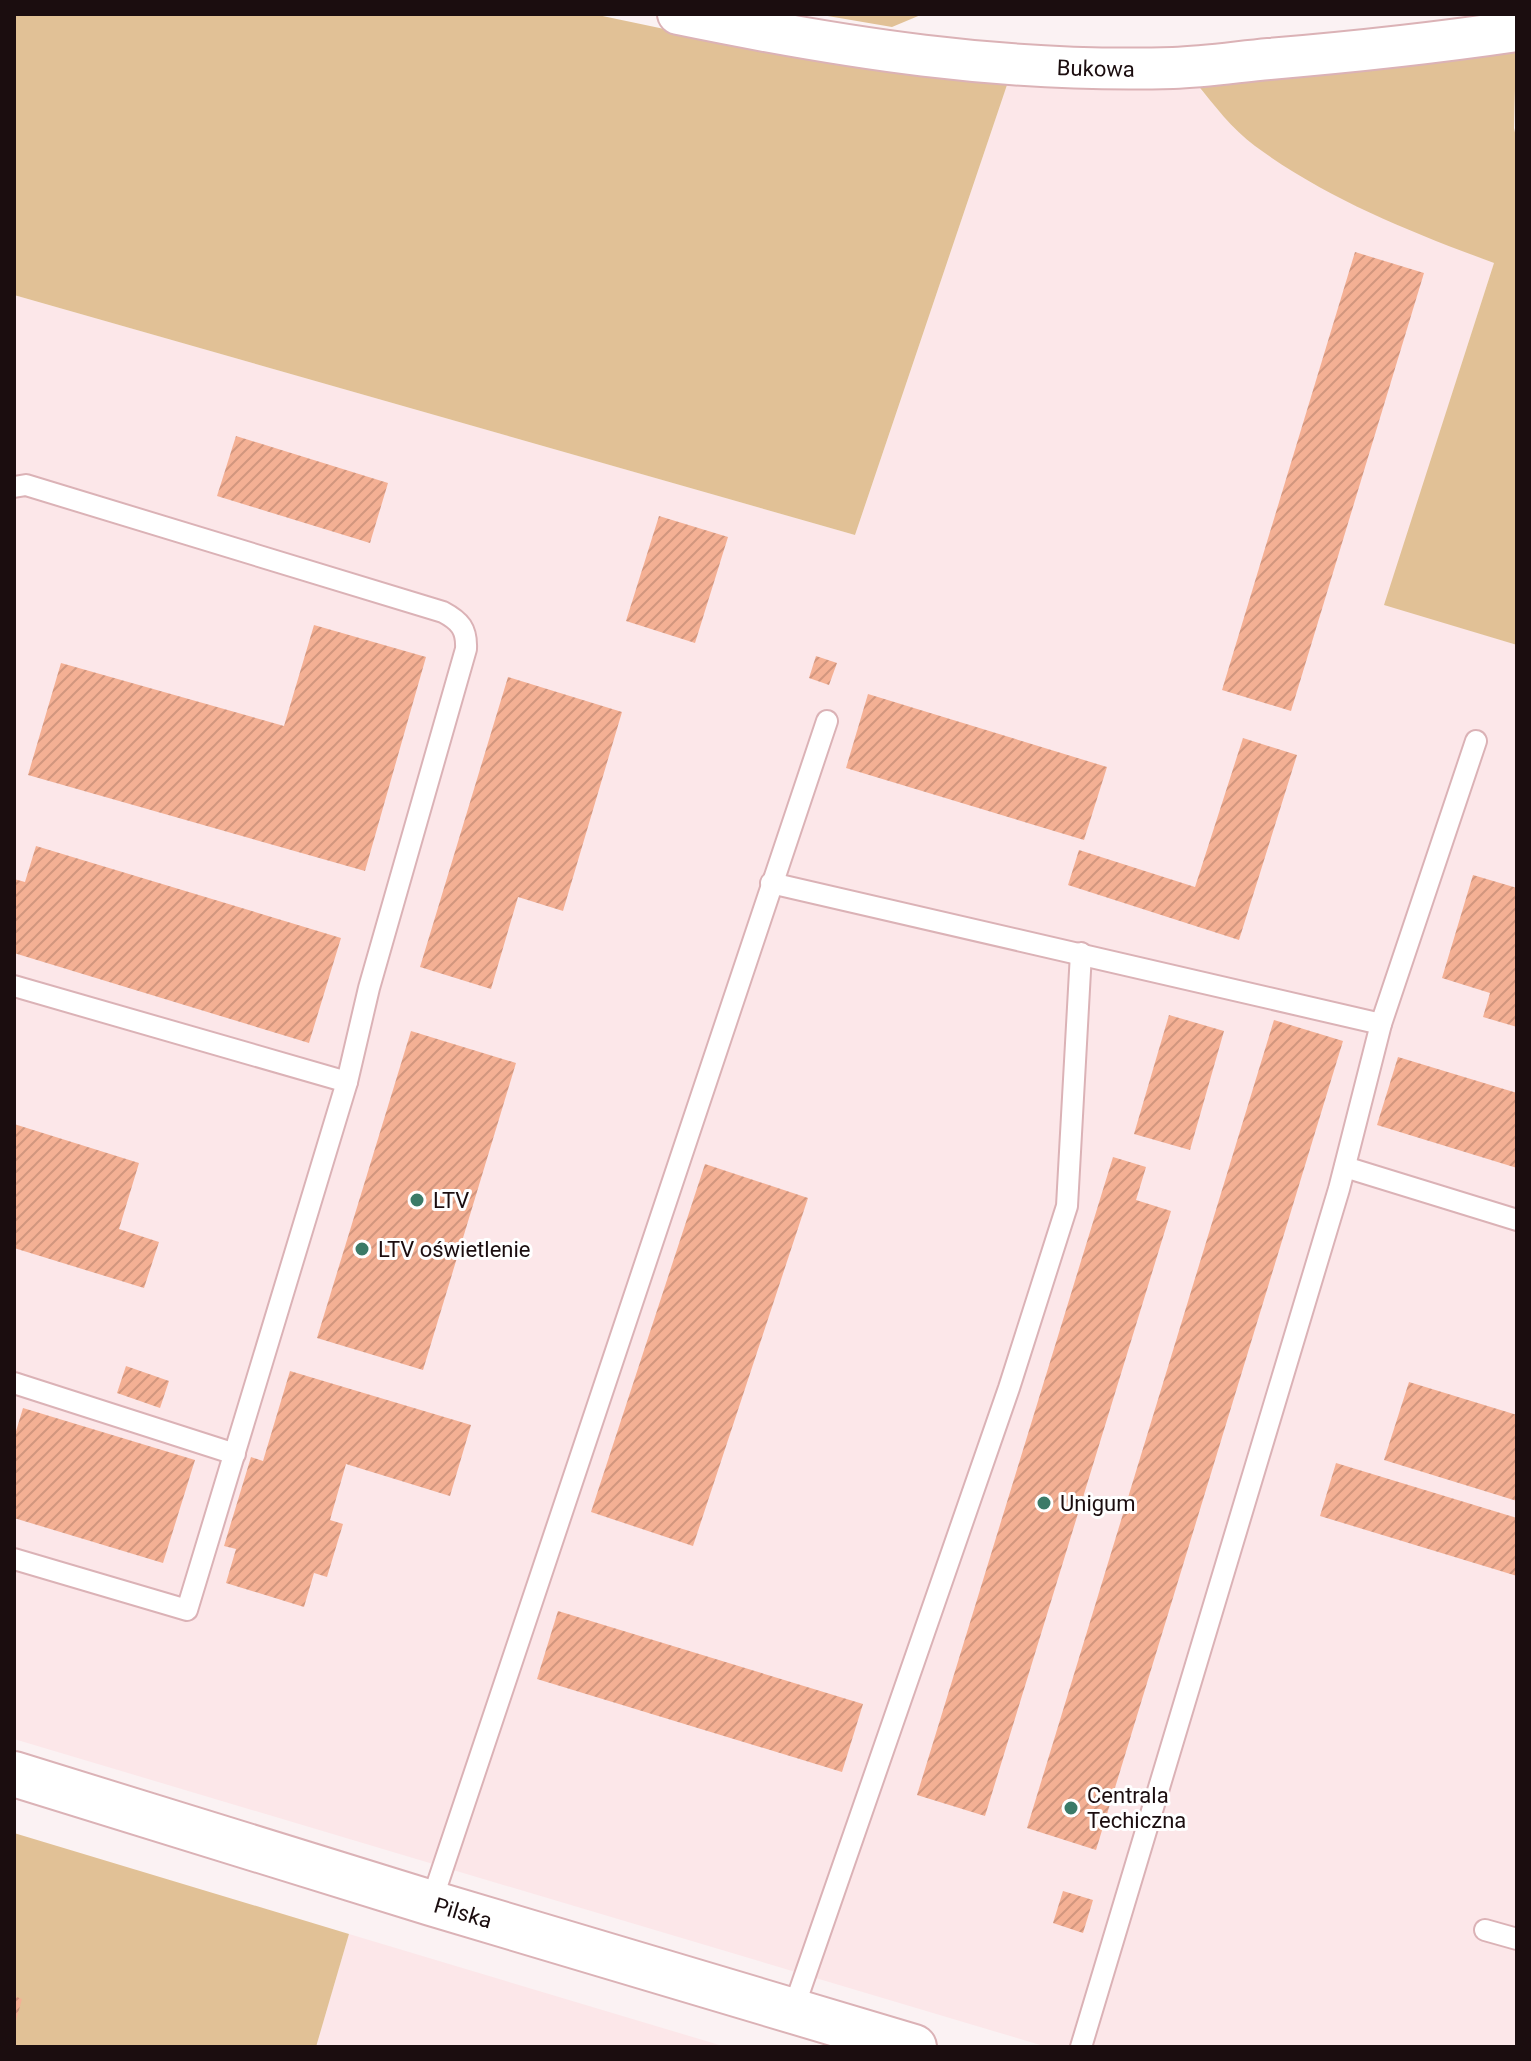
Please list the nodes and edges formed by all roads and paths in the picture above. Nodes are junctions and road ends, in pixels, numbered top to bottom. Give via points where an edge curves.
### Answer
1 (678, 14) edge
2 (1517, 31) edge
3 (14, 487) edge
4 (827, 721) dead end
5 (1476, 741) dead end
6 (771, 883) junction
7 (1081, 953) junction
8 (14, 986) edge
9 (1381, 1024) junction
10 (347, 1082) junction
11 (1345, 1167) junction
12 (1517, 1220) edge
13 (14, 1383) edge
14 (235, 1454) junction
15 (14, 1559) edge
16 (14, 1774) edge
17 (431, 1903) junction
18 (1485, 1930) dead end
19 (1517, 1939) edge
20 (793, 2010) junction
21 (914, 2047) edge
22 (1081, 2047) edge

1 - 2 street, Bukowa via 918,57 1083,67 1173,68
3 - 10 lane via 26,485 443,612 463,626 466,649
4 - 6 lane
5 - 9 lane
6 - 7 lane
6 - 17 lane
7 - 9 lane
7 - 20 lane via 1067,1206
8 - 10 lane
9 - 11 lane
10 - 14 lane
11 - 12 lane
11 - 22 lane
13 - 14 lane
14 - 15 lane via 187,1610
16 - 17 street, Pilska
17 - 20 street, Pilska
18 - 19 lane
20 - 21 street, Pilska

